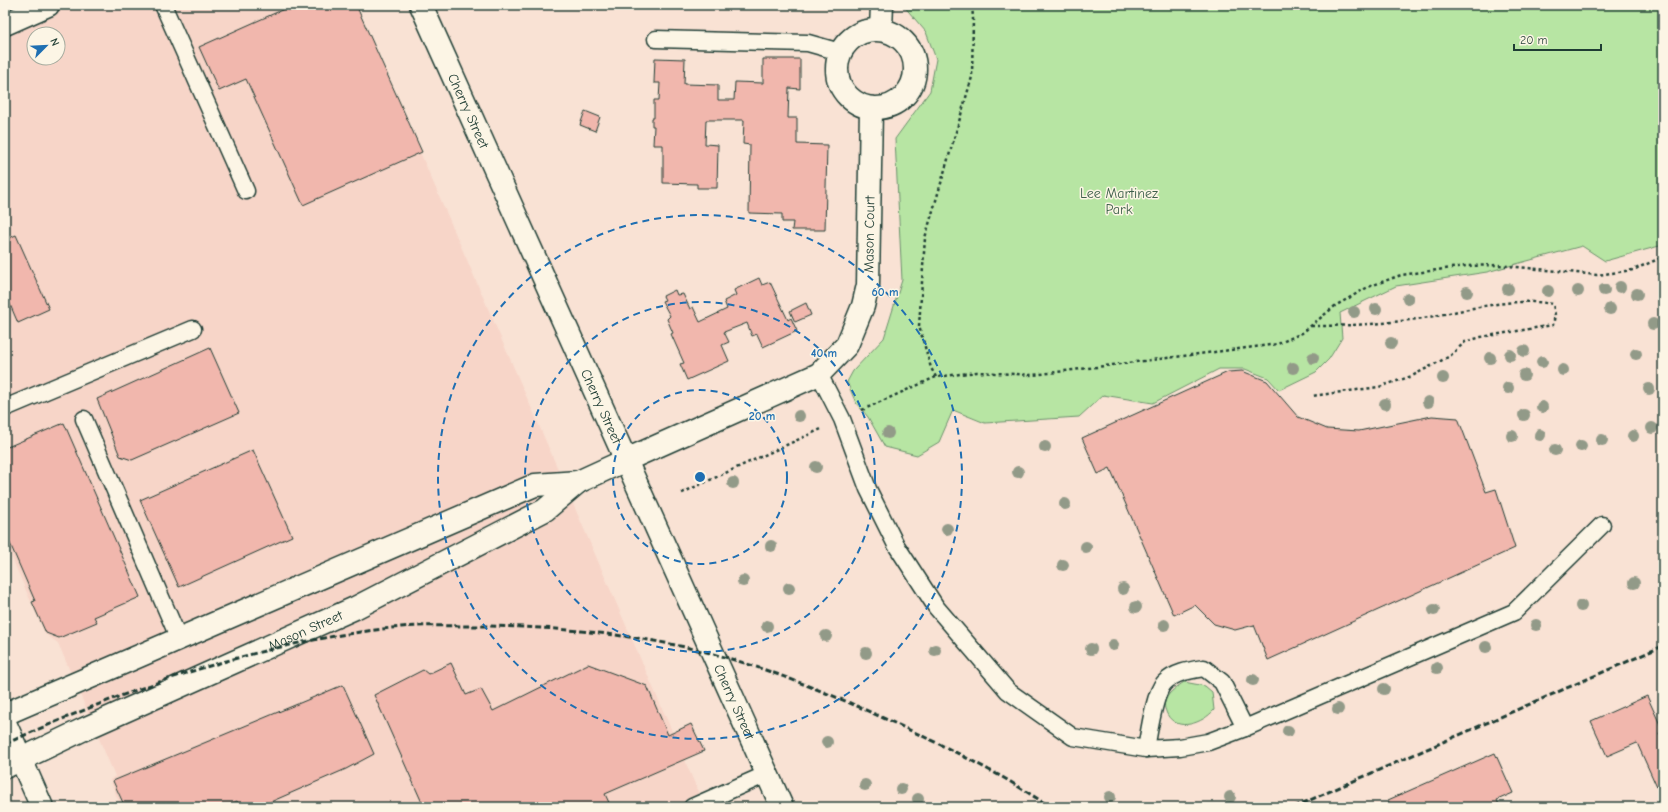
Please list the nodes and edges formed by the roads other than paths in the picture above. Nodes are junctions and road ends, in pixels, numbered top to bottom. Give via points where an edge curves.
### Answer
1 (48, 5) edge
2 (163, 5) edge
3 (421, 5) edge
4 (882, 5) edge
5 (5, 24) edge
6 (881, 30) junction
7 (656, 39) dead end
8 (840, 52) junction
9 (871, 108) junction
10 (246, 191) dead end
11 (193, 329) dead end
12 (819, 374) junction
13 (5, 408) edge
14 (84, 419) dead end
15 (626, 460) junction
16 (578, 482) junction
17 (1602, 525) dead end
18 (179, 639) junction
19 (5, 714) edge
20 (5, 723) edge
21 (1245, 728) junction
22 (1146, 749) junction
23 (13, 763) edge
24 (774, 794) edge
25 (42, 807) edge
26 (692, 807) edge

1 - 5 street
2 - 10 lane
3 - 15 street, Cherry Street
4 - 6 street
6 - 8 street via 868,30 855,35
6 - 9 street via 894,34 908,45 914,57 916,73 912,86 898,102 884,108
7 - 8 lane via 808,43
8 - 9 street via 837,66 842,89 852,100
9 - 12 street, Mason Court via 868,285 863,306 847,345
11 - 13 lane
12 - 15 street, Mason Court
12 - 22 lane via 842,419 868,489 896,545 936,607 1008,691 1073,738
14 - 18 lane
15 - 16 street, Mason Street
15 - 24 street, Cherry Street
16 - 18 street, Mason Street via 535,485
16 - 23 street, Mason Street via 545,510 355,608
17 - 21 lane via 1514,612
18 - 19 street, Mason Street
20 - 23 street
21 - 22 lane via 1208,742
21 - 22 lane via 1222,682 1204,668 1184,671 1164,683 1154,705
23 - 25 street
24 - 26 lane

